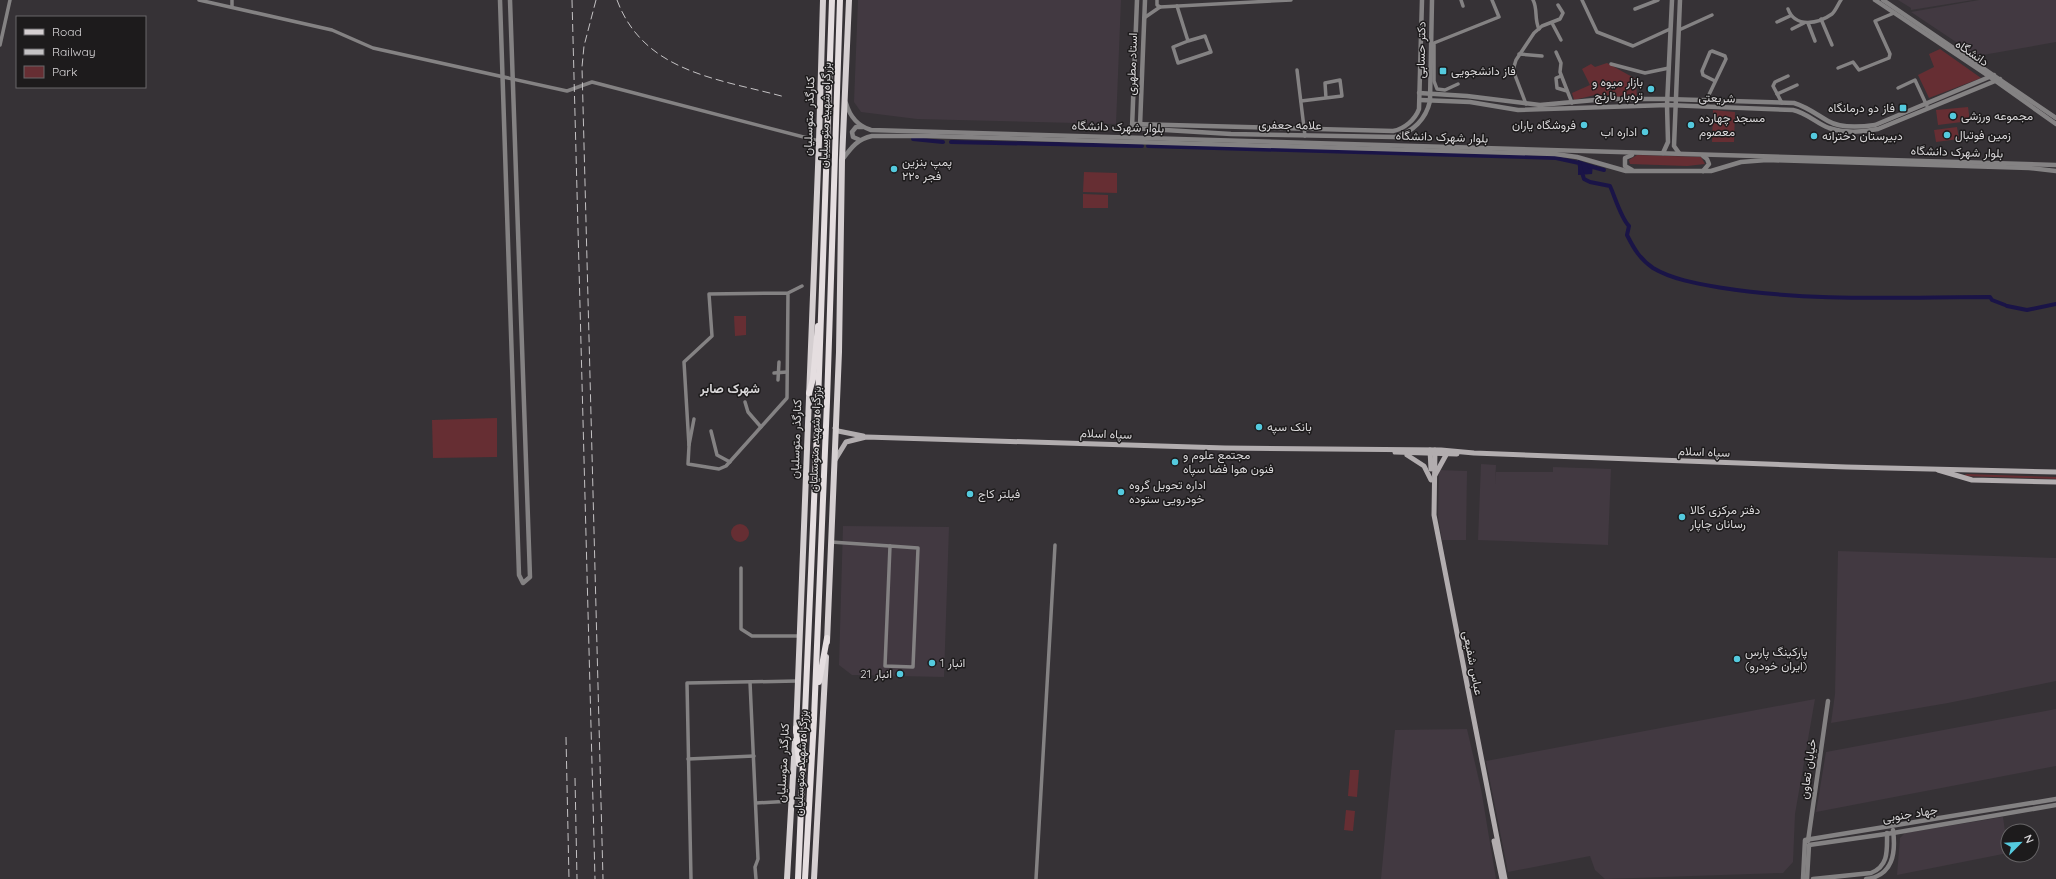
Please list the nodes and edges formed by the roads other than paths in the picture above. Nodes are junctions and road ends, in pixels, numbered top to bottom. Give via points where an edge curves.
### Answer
1 (10, 0) edge
2 (199, 0) edge
3 (232, 0) edge
4 (500, 0) edge
5 (510, 0) edge
6 (823, 0) edge
7 (832, 0) edge
8 (840, 0) edge
9 (847, 0) edge
10 (1137, 0) edge
11 (1145, 0) edge
12 (1157, 0) edge
13 (1189, 0) edge
14 (1291, 0) edge
15 (1422, 0) edge
16 (1432, 0) edge
17 (1461, 0) edge
18 (1492, 0) edge
19 (1533, 0) edge
20 (1582, 0) edge
21 (1658, 0) edge
22 (1672, 0) edge
23 (1680, 0) edge
24 (1841, 0) edge
25 (1875, 0) edge
26 (1882, 0) edge
27 (1258, 1) edge
28 (1651, 1) edge
29 (1189, 5) junction
30 (1558, 5) dead end
31 (1177, 6) junction
32 (1463, 6) dead end
33 (232, 7) junction
34 (1160, 7) junction
35 (1635, 9) dead end
36 (1788, 9) dead end
37 (1895, 11) junction
38 (1712, 15) dead end
39 (1790, 16) junction
40 (1144, 18) junction
41 (1821, 19) junction
42 (1552, 22) junction
43 (1777, 22) dead end
44 (1806, 23) junction
45 (1539, 29) junction
46 (1670, 29) junction
47 (1792, 29) dead end
48 (1679, 30) junction
49 (1561, 40) dead end
50 (1188, 41) junction
51 (1815, 41) dead end
52 (0, 45) edge
53 (1832, 45) dead end
54 (1556, 52) dead end
55 (1519, 54) junction
56 (1542, 56) dead end
57 (1611, 64) dead end
58 (1669, 68) junction
59 (1838, 68) dead end
60 (1296, 70) dead end
61 (1561, 76) junction
62 (1788, 76) dead end
63 (1992, 76) junction
64 (503, 77) junction
65 (513, 80) junction
66 (1998, 80) junction
67 (1715, 81) junction
68 (1458, 84) dead end
69 (1797, 85) dead end
70 (1898, 88) dead end
71 (1567, 91) junction
72 (1419, 93) junction
73 (1430, 94) junction
74 (1777, 94) junction
75 (844, 98) junction
76 (1326, 98) junction
77 (1606, 99) junction
78 (1667, 99) junction
79 (1676, 99) junction
80 (1420, 100) junction
81 (1301, 101) junction
82 (1430, 101) junction
83 (1706, 101) junction
84 (1572, 103) junction
85 (1782, 103) junction
86 (1526, 105) junction
87 (1667, 105) junction
88 (1676, 106) junction
89 (1927, 106) junction
90 (1605, 107) junction
91 (2056, 118) edge
92 (2056, 124) edge
93 (1132, 126) joint
94 (863, 127) junction
95 (1140, 127) junction
96 (1305, 128) junction
97 (946, 134) junction
98 (1305, 136) junction
99 (860, 140) junction
100 (819, 141) junction
101 (1637, 153) junction
102 (1663, 153) junction
103 (1679, 154) junction
104 (1699, 154) junction
105 (842, 160) junction
106 (2056, 165) edge
107 (1633, 171) junction
108 (1703, 171) junction
109 (2056, 171) edge
110 (519, 253) junction
111 (509, 254) junction
112 (802, 286) dead end
113 (788, 293) junction
114 (822, 305) junction
115 (778, 362) dead end
116 (776, 372) junction
117 (787, 372) junction
118 (778, 380) dead end
119 (809, 394) junction
120 (745, 402) dead end
121 (694, 419) dead end
122 (762, 427) junction
123 (835, 428) junction
124 (711, 431) dead end
125 (866, 437) junction
126 (689, 446) junction
127 (1388, 450) junction
128 (1432, 452) junction
129 (1403, 453) junction
130 (1474, 453) junction
131 (1446, 455) junction
132 (834, 461) junction
133 (730, 462) junction
134 (1934, 469) junction
135 (2056, 472) edge
136 (526, 473) junction
137 (516, 474) junction
138 (1432, 480) junction
139 (2056, 482) edge
140 (832, 542) junction
141 (1055, 545) dead end
142 (890, 546) junction
143 (741, 568) dead end
144 (800, 636) junction
145 (827, 638) junction
146 (797, 680) junction
147 (750, 682) junction
148 (1828, 701) dead end
149 (814, 719) junction
150 (796, 728) junction
151 (754, 756) junction
152 (688, 759) junction
153 (800, 790) junction
154 (2056, 799) edge
155 (792, 802) junction
156 (756, 803) junction
157 (2056, 806) edge
158 (1892, 827) junction
159 (1886, 828) junction
160 (1893, 833) junction
161 (1887, 834) junction
162 (789, 838) junction
163 (1808, 842) junction
164 (691, 879) edge
165 (756, 879) edge
166 (787, 879) edge
167 (790, 879) edge
168 (798, 879) edge
169 (805, 879) edge
170 (814, 879) edge
171 (1036, 879) edge
172 (1502, 879) edge
173 (1506, 879) edge
174 (1803, 879) edge
175 (1807, 879) edge
176 (1814, 879) edge
177 (1866, 879) edge

1 - 52 street
2 - 33 street
3 - 33 street
4 - 64 street
5 - 65 street
6 - 100 main road, کنارگذر متوسلیان
7 - 114 highway, بزرگراه شهید متوسلیان
8 - 149 highway, بزرگراه شهید متوسلیان via 833,253
9 - 75 main road
10 - 93 street, استاد مطهری
11 - 40 street, استاد مطهری
12 - 34 street
13 - 29 street
14 - 27 street
15 - 72 street, دکتر حسابی
16 - 73 street, دکتر حسابی
17 - 32 street
18 - 68 street via 1499,17 1434,43 1434,81 1437,89 1445,90
19 - 45 street
20 - 46 street via 1597,32 1633,46
21 - 28 street
22 - 46 street
23 - 48 street
24 - 41 street via 1831,14
25 - 37 street, دانشگاه
26 - 37 street, دانشگاه
27 - 29 street
28 - 35 street
29 - 31 street
30 - 42 street via 1562,13 1560,19
31 - 34 street
31 - 50 street
33 - 64 street via 332,30 373,48
34 - 40 street
36 - 39 street
37 - 59 street via 1875,21 1890,54 1889,58 1859,70 1853,62
37 - 63 street, دانشگاه
38 - 48 street
39 - 43 street
39 - 44 street
40 - 95 street, استاد مطهری
41 - 44 street
41 - 53 street
42 - 45 street
42 - 49 street
44 - 47 street
44 - 51 street
45 - 55 street
46 - 58 street
48 - 79 street
50 - 50 street via 1205,36 1211,52 1178,62 1173,47
54 - 61 street via 1561,63
55 - 56 street
55 - 86 street via 1513,70
57 - 58 street via 1645,73
58 - 78 street
60 - 81 street
61 - 71 street
61 - 71 street via 1556,78 1556,88
62 - 74 street via 1775,82 1773,86
63 - 66 street, دانشگاه
63 - 89 street, شریعتی
64 - 65 street
64 - 111 street
65 - 100 street via 567,91 592,82
65 - 110 street
66 - 89 street, شریعتی
66 - 91 street, دانشگاه
66 - 92 street, دانشگاه
67 - 67 street via 1726,59 1725,56 1712,51 1702,71 1703,75
67 - 83 street
69 - 74 street
70 - 89 street via 1915,80
71 - 84 street
72 - 73 street, شریعتی
72 - 80 street, دکتر حسابی
73 - 82 street, دکتر حسابی
73 - 86 street, شریعتی via 1485,98
74 - 85 street
75 - 94 street via 852,116
75 - 105 main road
76 - 76 street via 1342,96 1340,80 1325,83
76 - 81 street
77 - 78 street, شریعتی
77 - 84 street, شریعتی
77 - 90 street
78 - 79 street, شریعتی
78 - 87 street
79 - 83 street, شریعتی
79 - 88 street
80 - 82 street, شریعتی
80 - 96 street, علامه جعفری via 1416,116 1399,130
81 - 96 street
82 - 90 street, شریعتی via 1470,102 1518,110
82 - 98 street, علامه جعفری via 1424,117 1404,134 1395,137
83 - 85 street, شریعتی
84 - 86 street, شریعتی
85 - 89 street, شریعتی via 1802,105 1829,122 1863,126 1875,125
87 - 88 street, شریعتی
87 - 90 street, شریعتی
87 - 102 street via 1668,142
88 - 89 street, شریعتی via 1793,110 1804,113 1828,128 1859,132 1878,130
88 - 103 street via 1674,146
93 - 95 street, علامه جعفری
94 - 97 street, بلوار شهرک دانشگاه via 871,130
94 - 99 street via 856,127 852,132 853,137
95 - 96 street, علامه جعفری
95 - 98 street, علامه جعفری
96 - 98 street
97 - 99 street, بلوار شهرک دانشگاه via 872,136
97 - 101 street, بلوار شهرک دانشگاه
97 - 107 street, بلوار شهرک دانشگاه via 1554,154
99 - 105 street
100 - 119 main road, کنارگذر متوسلیان
101 - 102 street, بلوار شهرک دانشگاه
101 - 107 street via 1627,156 1624,160 1625,166
102 - 103 street, بلوار شهرک دانشگاه
103 - 104 street, بلوار شهرک دانشگاه
104 - 106 street, بلوار شهرک دانشگاه
104 - 108 street via 1708,162
105 - 123 main road via 841,284
107 - 108 street, بلوار شهرک دانشگاه
108 - 109 street, بلوار شهرک دانشگاه via 1741,162 1767,160
110 - 111 street
110 - 136 street
111 - 137 street
112 - 113 street
113 - 117 street
113 - 126 street via 709,294 712,336 684,362
114 - 119 highway
114 - 153 highway, بزرگراه شهید متوسلیان via 810,618
115 - 116 street
116 - 117 street
116 - 118 street
117 - 122 street via 787,398
119 - 144 main road, کنارگذر متوسلیان
120 - 122 street via 748,412
121 - 126 street
122 - 133 street
123 - 125 main road via 838,431
123 - 132 main road
124 - 133 street via 716,455
125 - 127 main road, سپاه اسلام via 1225,448
125 - 132 main road, سپاه اسلام via 846,442
126 - 133 street via 688,464 719,469
127 - 128 main road, سپاه اسلام
127 - 129 main road, سپاه اسلام
128 - 129 main road, سپاه اسلام
128 - 130 main road, سپاه اسلام
128 - 131 main road, سپاه اسلام
128 - 138 main road, عباس شفیعی
129 - 138 main road via 1420,462
130 - 131 main road, سپاه اسلام
130 - 134 main road, سپاه اسلام
131 - 138 main road
132 - 140 main road
134 - 135 main road, سپاه اسلام
134 - 139 main road, سپاه اسلام via 1972,480
136 - 137 street
136 - 137 street via 530,577 523,583 519,575
138 - 172 main road, عباس شفیعی via 1432,515
138 - 173 main road, عباس شفیعی via 1434,515
140 - 142 street
140 - 145 main road
141 - 171 street
142 - 142 street via 918,548 913,667 885,666
143 - 144 street via 741,629 752,636
144 - 146 main road, کنارگذر متوسلیان
145 - 149 highway
145 - 170 main road
146 - 147 street
146 - 150 main road, کنارگذر متوسلیان
147 - 151 street
147 - 152 street via 687,683
148 - 163 street, خیابان تعاون
149 - 169 highway, بزرگراه شهید متوسلیان
150 - 153 highway
150 - 155 main road, کنارگذر متوسلیان
151 - 152 street
151 - 156 street
152 - 164 street
153 - 168 highway, بزرگراه شهید متوسلیان
154 - 158 street, جهاد جنوبی
155 - 156 street
155 - 162 main road, کنارگذر متوسلیان
156 - 165 street
157 - 160 street, جهاد جنوبی
158 - 159 street, جهاد جنوبی
158 - 160 street
159 - 161 street
159 - 163 street, جهاد جنوبی
160 - 161 street, جهاد جنوبی
160 - 177 street, جهاد جنوبی via 1888,869 1882,875
161 - 163 street, جهاد جنوبی
161 - 176 street, جهاد جنوبی via 1886,859 1879,870
162 - 166 main road, کنارگذر متوسلیان
162 - 167 main road
163 - 174 street via 1805,840
163 - 175 street

